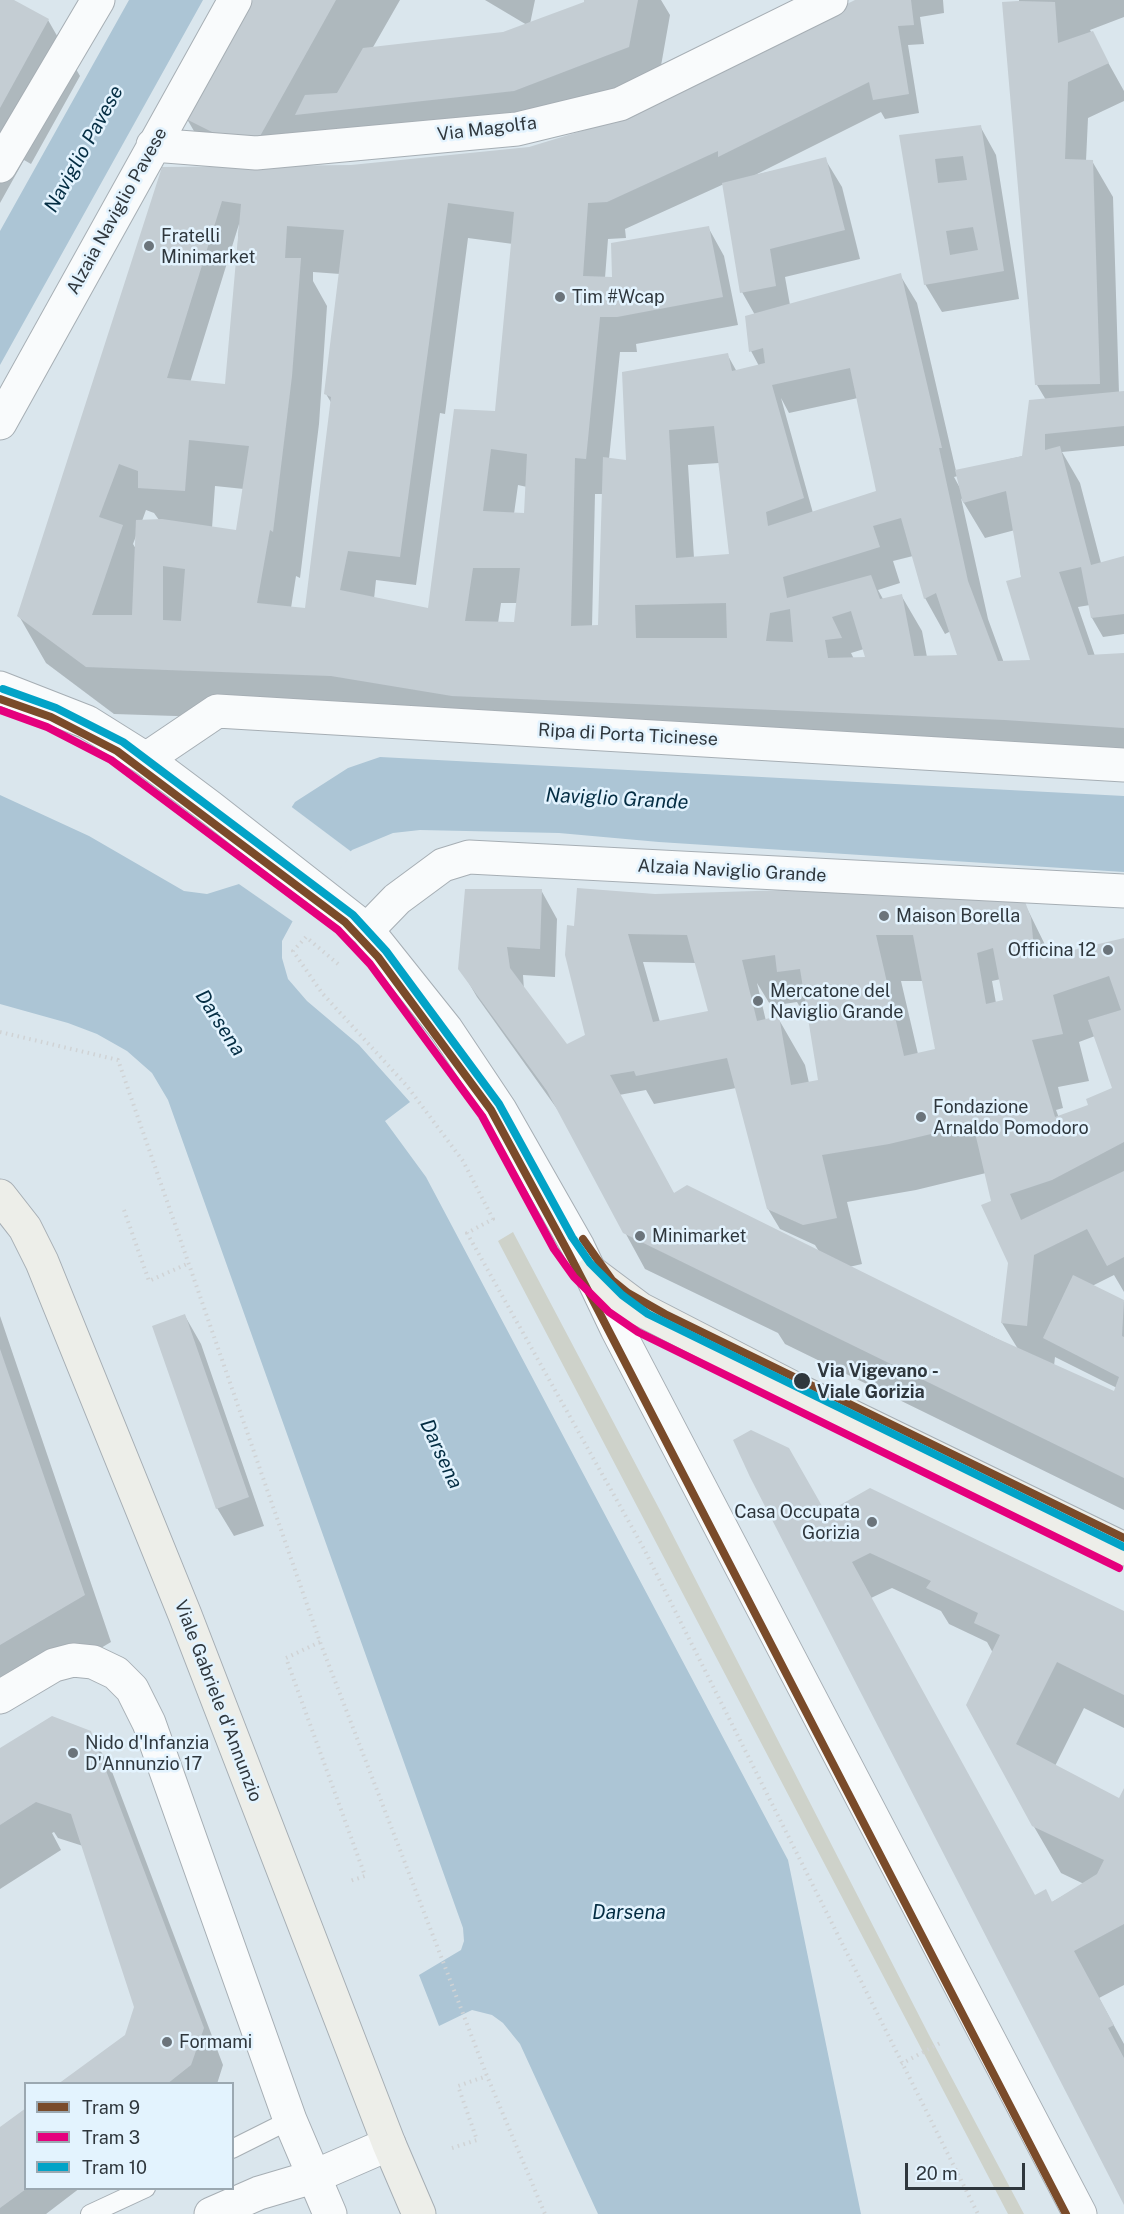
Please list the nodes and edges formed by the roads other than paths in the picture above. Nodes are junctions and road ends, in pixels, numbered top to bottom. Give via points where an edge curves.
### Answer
1 (98, 0) edge
2 (235, 0) edge
3 (831, 0) edge
4 (153, 145) junction
5 (0, 166) edge
6 (0, 423) edge
7 (0, 688) edge
8 (146, 759) junction
9 (1124, 765) edge
10 (1124, 891) edge
11 (367, 930) junction
12 (0, 1196) edge
13 (592, 1273) junction
14 (1124, 1549) edge
15 (10, 1691) edge
16 (290, 2120) junction
17 (389, 2144) junction
18 (234, 2148) edge
19 (314, 2177) junction
20 (142, 2190) edge
21 (90, 2214) edge
22 (211, 2214) edge
23 (330, 2214) edge
24 (419, 2214) edge
25 (1080, 2214) edge

1 - 5 street
2 - 4 street, Alzaia Naviglio Pavese
3 - 4 street, Via Magolfa via 620,104 517,129 256,153
4 - 6 street, Alzaia Naviglio Pavese
7 - 8 street via 87,722
8 - 9 street, Ripa di Porta Ticinese via 217,711
8 - 11 street
10 - 11 street, Alzaia Naviglio Grande via 469,857 443,865 397,899
11 - 13 street via 447,1029 500,1110
12 - 17 main road, Viale Gabriele d'Annunzio via 25,1228 42,1262 185,1615
13 - 14 main road via 640,1309 734,1358
13 - 25 street via 627,1349
15 - 16 street via 54,1665 73,1659 93,1662 116,1673 132,1689 149,1723
16 - 18 lane
16 - 19 street
17 - 19 street
17 - 24 main road, Viale Gabriele d'Annunzio
19 - 22 street via 259,2193
19 - 23 street
20 - 21 lane

